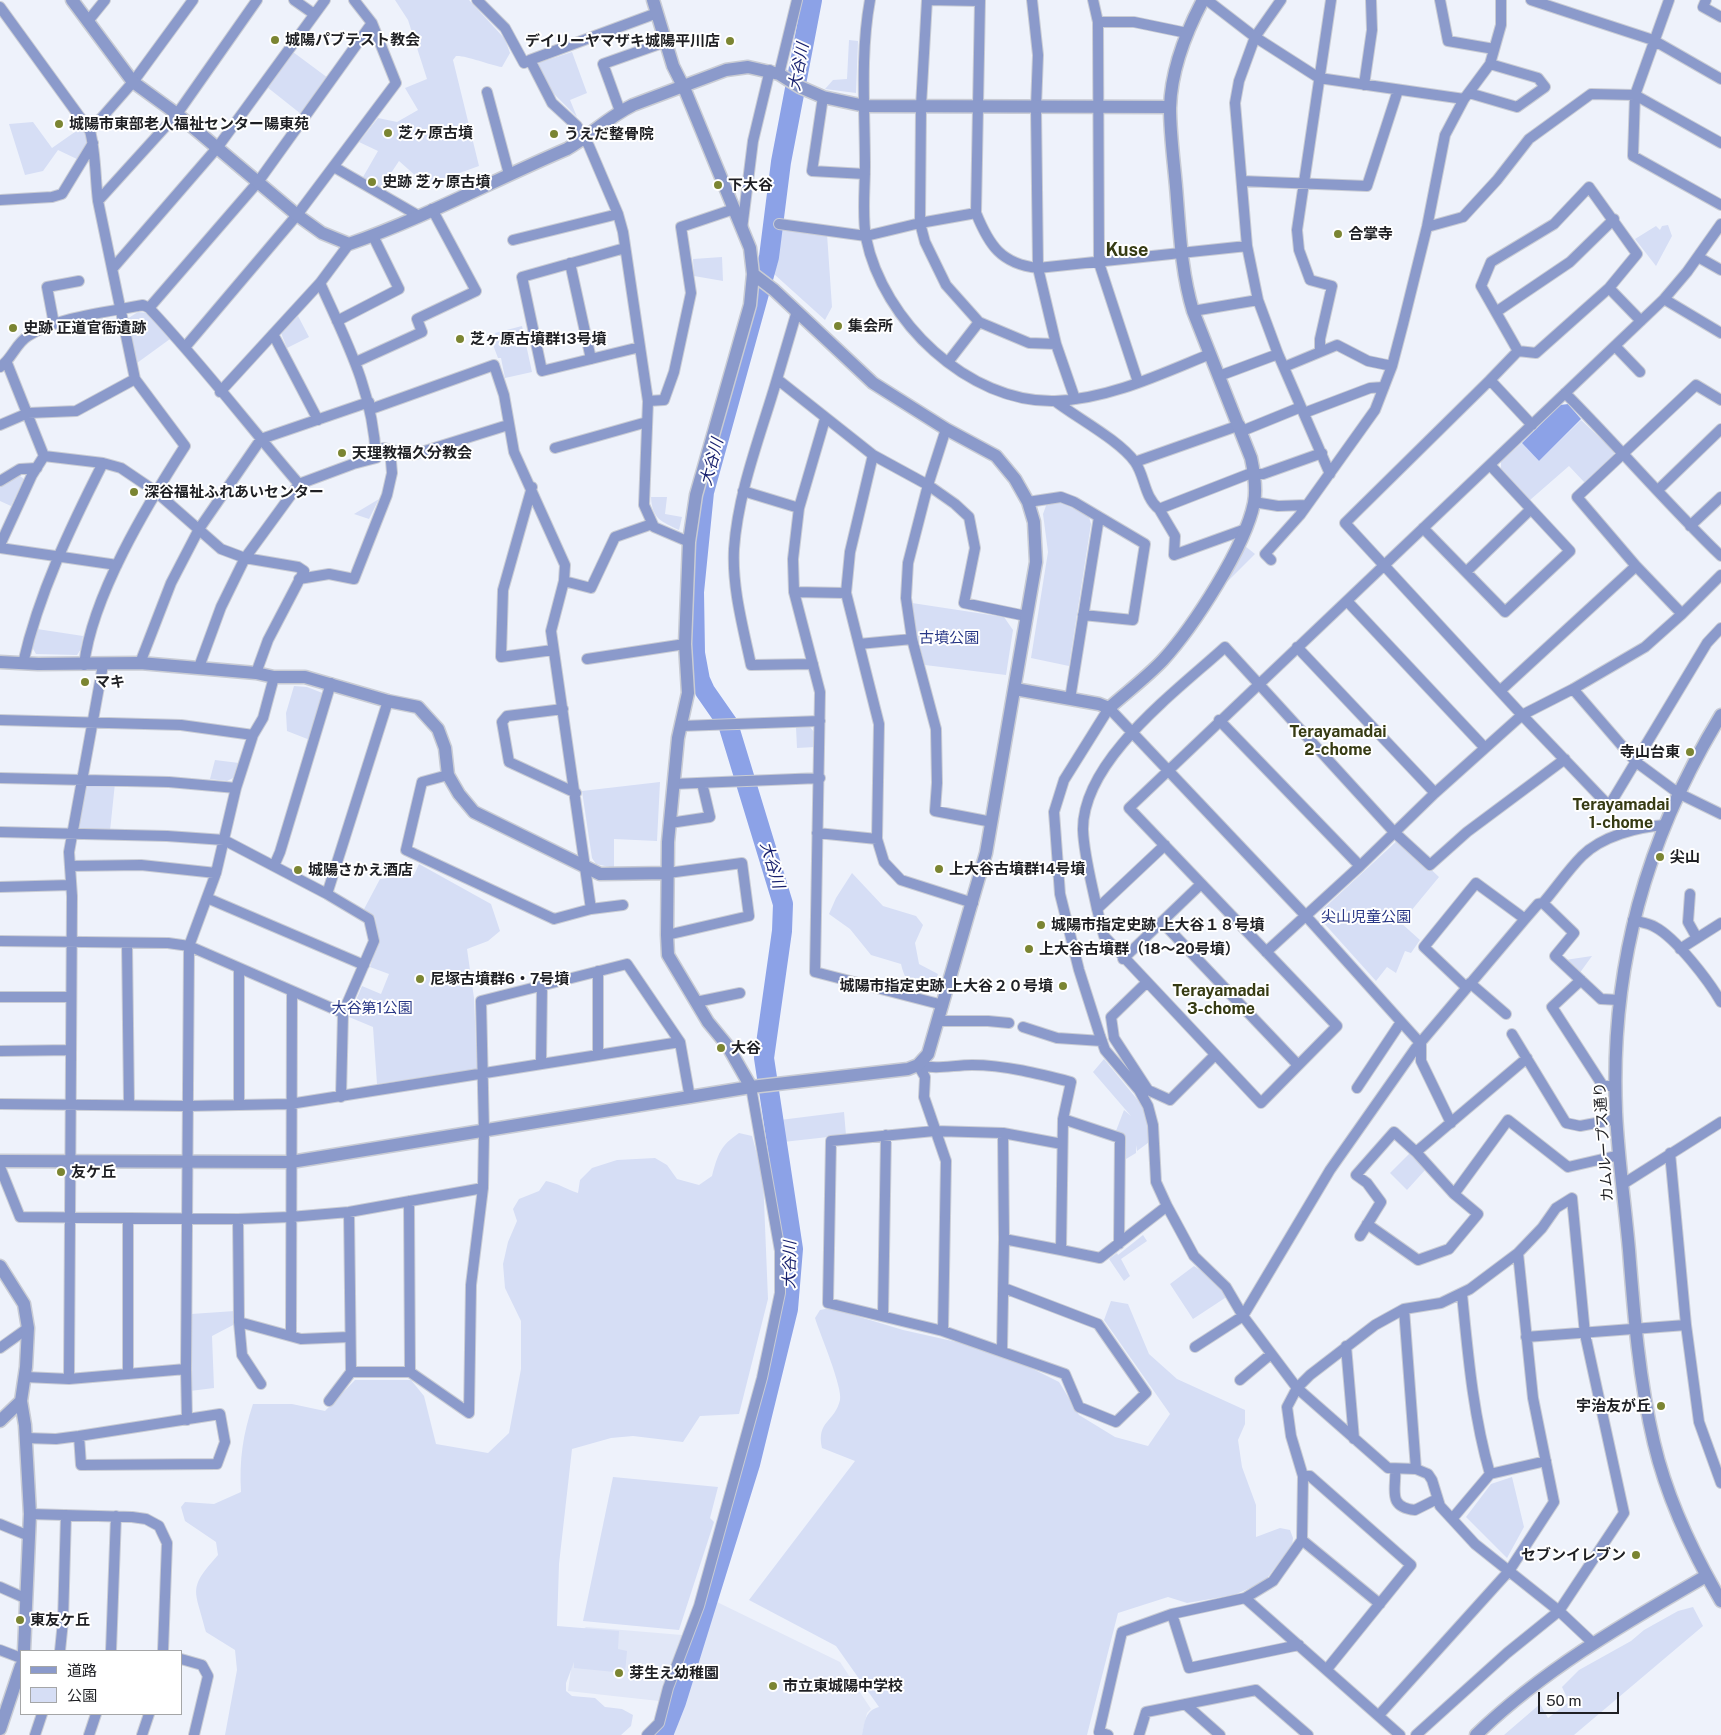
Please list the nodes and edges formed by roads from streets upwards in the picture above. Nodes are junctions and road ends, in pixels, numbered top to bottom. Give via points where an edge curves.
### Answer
1 (72, 0) edge
2 (104, 0) edge
3 (193, 0) edge
4 (257, 0) edge
5 (294, 0) edge
6 (325, 0) edge
7 (354, 0) edge
8 (477, 0) edge
9 (654, 0) edge
10 (796, 0) edge
11 (870, 0) edge
12 (927, 0) edge
13 (1032, 0) edge
14 (1093, 0) edge
15 (1205, 0) edge
16 (1281, 0) edge
17 (1331, 0) edge
18 (1372, 0) edge
19 (1440, 0) edge
20 (1501, 0) edge
21 (1530, 0) edge
22 (1669, 0) edge
23 (1706, 0) edge
24 (980, 1) edge
25 (0, 7) edge
26 (657, 13) junction
27 (314, 14) junction
28 (1721, 17) edge
29 (88, 21) junction
30 (1098, 22) junction
31 (372, 23) junction
32 (1187, 33) junction
33 (1256, 37) junction
34 (1653, 40) junction
35 (666, 42) junction
36 (1494, 49) junction
37 (530, 60) junction
38 (1490, 64) junction
39 (774, 72) junction
40 (1319, 78) junction
41 (1721, 79) edge
42 (133, 82) junction
43 (682, 85) junction
44 (1364, 85) junction
45 (1398, 90) junction
46 (487, 92) dead end
47 (1635, 95) junction
48 (823, 96) junction
49 (1466, 96) junction
50 (865, 106) junction
51 (921, 106) junction
52 (980, 106) junction
53 (1036, 107) junction
54 (1097, 107) junction
55 (1170, 107) junction
56 (620, 111) junction
57 (177, 114) junction
58 (90, 131) junction
59 (585, 140) junction
60 (93, 143) junction
61 (1721, 143) edge
62 (217, 148) junction
63 (334, 167) junction
64 (509, 174) junction
65 (865, 174) junction
66 (1242, 180) junction
67 (258, 182) junction
68 (1303, 185) junction
69 (0, 200) edge
70 (98, 201) junction
71 (1721, 205) edge
72 (432, 209) junction
73 (734, 210) junction
74 (976, 213) junction
75 (618, 214) junction
76 (297, 215) junction
77 (419, 216) junction
78 (1614, 219) junction
79 (920, 223) junction
80 (779, 224) dead end
81 (1721, 224) edge
82 (1427, 227) junction
83 (742, 229) junction
84 (373, 236) junction
85 (866, 236) junction
86 (513, 240) dead end
87 (349, 244) junction
88 (1247, 246) junction
89 (625, 248) junction
90 (1181, 252) junction
91 (1698, 257) junction
92 (1099, 263) junction
93 (570, 264) junction
94 (113, 268) junction
95 (1038, 268) junction
96 (1721, 270) edge
97 (756, 276) junction
98 (79, 281) dead end
99 (320, 283) junction
100 (1609, 288) junction
101 (1664, 299) junction
102 (1258, 300) junction
103 (148, 308) junction
104 (120, 310) junction
105 (797, 311) junction
106 (1193, 311) junction
107 (1496, 312) junction
108 (337, 321) junction
109 (1641, 321) junction
110 (979, 322) junction
111 (54, 324) junction
112 (1721, 333) edge
113 (274, 334) junction
114 (1056, 344) junction
115 (186, 346) junction
116 (1614, 346) junction
117 (640, 347) junction
118 (1518, 351) junction
119 (1320, 352) junction
120 (1210, 354) junction
121 (1278, 354) junction
122 (591, 359) junction
123 (356, 362) junction
124 (948, 362) junction
125 (4, 365) edge
126 (1392, 366) junction
127 (1284, 367) junction
128 (1640, 372) dead end
129 (1219, 376) junction
130 (135, 379) junction
131 (777, 379) junction
132 (1490, 380) junction
133 (1138, 382) junction
134 (1384, 387) junction
135 (220, 392) junction
136 (1565, 393) junction
137 (1076, 398) junction
138 (1721, 400) edge
139 (648, 401) junction
140 (1055, 401) junction
141 (370, 406) junction
142 (1303, 410) junction
143 (28, 413) junction
144 (825, 419) junction
145 (318, 420) junction
146 (647, 422) junction
147 (0, 425) edge
148 (508, 425) junction
149 (1532, 425) junction
150 (1241, 428) junction
151 (946, 429) junction
152 (1721, 429) edge
153 (261, 439) junction
154 (375, 446) junction
155 (555, 448) dead end
156 (390, 450) junction
157 (1624, 452) junction
158 (1322, 453) junction
159 (873, 455) junction
160 (44, 456) junction
161 (1135, 462) junction
162 (103, 463) junction
163 (1490, 465) junction
164 (37, 468) junction
165 (1254, 473) junction
166 (1330, 474) junction
167 (0, 481) edge
168 (299, 484) junction
169 (928, 485) junction
170 (532, 487) junction
171 (1658, 490) junction
172 (155, 491) junction
173 (744, 491) junction
174 (1721, 498) edge
175 (1028, 502) junction
176 (1254, 502) junction
177 (1307, 505) junction
178 (799, 508) junction
179 (1159, 508) junction
180 (1531, 509) junction
181 (1099, 517) junction
182 (652, 524) junction
183 (1690, 526) junction
184 (1423, 528) junction
185 (1246, 529) junction
186 (199, 530) junction
187 (690, 542) junction
188 (0, 547) edge
189 (1721, 556) edge
190 (58, 557) junction
191 (245, 558) junction
192 (1271, 560) dead end
193 (117, 565) junction
194 (1636, 566) junction
195 (1384, 567) junction
196 (1466, 572) junction
197 (1721, 575) edge
198 (299, 579) junction
199 (564, 581) junction
200 (794, 592) junction
201 (846, 593) junction
202 (1347, 601) junction
203 (1682, 614) junction
204 (1084, 615) junction
205 (1026, 616) junction
206 (1721, 628) edge
207 (912, 639) junction
208 (685, 644) junction
209 (859, 644) junction
210 (1297, 647) junction
211 (553, 650) junction
212 (587, 659) dead end
213 (0, 662) edge
214 (23, 663) junction
215 (140, 663) junction
216 (813, 664) junction
217 (84, 665) junction
218 (102, 665) junction
219 (199, 667) junction
220 (256, 672) junction
221 (274, 677) junction
222 (1258, 683) junction
223 (331, 684) junction
224 (1014, 689) junction
225 (1501, 690) junction
226 (1573, 690) junction
227 (1070, 699) junction
228 (388, 701) junction
229 (1109, 708) junction
230 (563, 709) junction
231 (1721, 714) edge
232 (1522, 715) junction
233 (0, 720) edge
234 (1220, 720) junction
235 (820, 721) junction
236 (92, 723) junction
237 (681, 726) junction
238 (1131, 732) junction
239 (253, 735) junction
240 (1484, 748) junction
241 (1565, 759) junction
242 (1636, 762) junction
243 (1167, 770) junction
244 (448, 774) junction
245 (0, 778) edge
246 (82, 778) junction
247 (820, 778) junction
248 (673, 784) junction
249 (702, 784) junction
250 (236, 788) junction
251 (576, 793) junction
252 (1435, 793) junction
253 (1678, 793) junction
254 (1721, 814) edge
255 (992, 822) junction
256 (670, 823) junction
257 (1664, 824) junction
258 (0, 832) edge
259 (1394, 832) junction
260 (73, 833) junction
261 (817, 834) junction
262 (877, 839) junction
263 (224, 840) junction
264 (1165, 845) junction
265 (70, 866) junction
266 (274, 866) junction
267 (1360, 866) junction
268 (586, 867) junction
269 (216, 873) junction
270 (668, 873) junction
271 (71, 885) junction
272 (1200, 885) junction
273 (0, 887) edge
274 (327, 894) junction
275 (1690, 894) dead end
276 (207, 898) junction
277 (973, 903) junction
278 (1543, 904) junction
279 (623, 905) dead end
280 (591, 909) junction
281 (1097, 909) junction
282 (1306, 916) junction
283 (1525, 919) junction
284 (1633, 920) junction
285 (1162, 922) junction
286 (1721, 923) edge
287 (667, 935) junction
288 (1698, 938) junction
289 (0, 941) edge
290 (71, 941) junction
291 (127, 943) junction
292 (189, 946) junction
293 (1680, 949) junction
294 (1266, 952) junction
295 (1123, 959) junction
296 (364, 965) junction
297 (239, 968) junction
298 (598, 971) junction
299 (1580, 980) junction
300 (1146, 983) junction
301 (1468, 985) junction
302 (542, 986) junction
303 (292, 991) junction
304 (740, 992) dead end
305 (0, 997) edge
306 (71, 997) junction
307 (1619, 1000) junction
308 (696, 1002) junction
309 (1721, 1002) edge
310 (943, 1005) junction
311 (343, 1013) junction
312 (1506, 1014) dead end
313 (938, 1021) junction
314 (1401, 1022) junction
315 (1009, 1023) dead end
316 (1023, 1026) dead end
317 (1512, 1034) dead end
318 (1102, 1041) junction
319 (680, 1042) junction
320 (1421, 1044) junction
321 (71, 1050) junction
322 (0, 1051) edge
323 (598, 1055) junction
324 (1215, 1055) junction
325 (1527, 1058) junction
326 (541, 1064) junction
327 (918, 1065) junction
328 (1298, 1065) junction
329 (483, 1074) junction
330 (761, 1086) junction
331 (1616, 1086) junction
332 (1357, 1088) dead end
333 (341, 1097) junction
334 (690, 1098) junction
335 (0, 1104) edge
336 (290, 1104) junction
337 (70, 1105) junction
338 (129, 1105) junction
339 (239, 1105) junction
340 (187, 1106) junction
341 (1617, 1119) junction
342 (1063, 1120) junction
343 (1721, 1122) edge
344 (1451, 1123) junction
345 (934, 1131) junction
346 (484, 1132) junction
347 (1003, 1133) junction
348 (886, 1135) junction
349 (1062, 1144) junction
350 (1416, 1152) junction
351 (1670, 1154) junction
352 (1620, 1155) junction
353 (0, 1160) edge
354 (70, 1161) junction
355 (187, 1161) junction
356 (291, 1162) junction
357 (0, 1167) edge
358 (1623, 1184) junction
359 (483, 1188) junction
360 (1454, 1194) junction
361 (409, 1201) junction
362 (1167, 1206) junction
363 (349, 1212) junction
364 (186, 1217) junction
365 (290, 1217) junction
366 (70, 1218) junction
367 (128, 1218) junction
368 (238, 1219) junction
369 (1367, 1224) junction
370 (1360, 1236) dead end
371 (1004, 1238) junction
372 (1119, 1244) junction
373 (1061, 1250) junction
374 (1518, 1253) junction
375 (0, 1266) edge
376 (1004, 1288) junction
377 (1462, 1294) junction
378 (1404, 1309) junction
379 (884, 1316) junction
380 (1243, 1316) junction
381 (239, 1322) junction
382 (1686, 1324) junction
383 (28, 1328) junction
384 (1635, 1329) junction
385 (943, 1331) junction
386 (1585, 1334) junction
387 (291, 1335) junction
388 (349, 1337) junction
389 (1526, 1338) junction
390 (1346, 1346) junction
391 (1195, 1347) dead end
392 (0, 1348) edge
393 (1002, 1351) junction
394 (1271, 1354) junction
395 (186, 1369) junction
396 (351, 1372) junction
397 (410, 1372) junction
398 (128, 1374) junction
399 (25, 1377) junction
400 (69, 1379) junction
401 (1240, 1380) dead end
402 (261, 1384) dead end
403 (1297, 1388) junction
404 (328, 1400) dead end
405 (21, 1401) junction
406 (187, 1420) junction
407 (0, 1421) edge
408 (79, 1436) junction
409 (26, 1438) junction
410 (1354, 1439) junction
411 (1546, 1461) junction
412 (1416, 1468) junction
413 (1395, 1469) junction
414 (1490, 1474) junction
415 (1303, 1476) junction
416 (1721, 1484) edge
417 (1437, 1499) junction
418 (30, 1514) junction
419 (66, 1515) junction
420 (116, 1516) junction
421 (1452, 1519) junction
422 (0, 1524) edge
423 (29, 1536) junction
424 (1302, 1540) junction
425 (1509, 1571) junction
426 (1706, 1576) junction
427 (0, 1587) edge
428 (1245, 1598) junction
429 (27, 1599) junction
430 (1721, 1601) edge
431 (1380, 1604) junction
432 (1559, 1611) junction
433 (1172, 1614) junction
434 (1593, 1643) junction
435 (1299, 1645) junction
436 (0, 1650) edge
437 (24, 1650) edge
438 (60, 1650) edge
439 (110, 1650) edge
440 (162, 1650) edge
441 (20, 1658) edge
442 (182, 1659) edge
443 (20, 1669) edge
444 (1327, 1669) junction
445 (1185, 1704) junction
446 (2, 1714) edge
447 (42, 1715) edge
448 (96, 1715) edge
449 (149, 1715) edge
450 (1379, 1715) junction
451 (0, 1729) edge
452 (35, 1735) edge
453 (89, 1735) edge
454 (142, 1735) edge
455 (194, 1735) edge
456 (647, 1735) edge
457 (1108, 1735) edge
458 (1139, 1735) edge
459 (1220, 1735) edge
460 (1308, 1735) edge
461 (1400, 1735) edge
462 (1416, 1735) edge
463 (1476, 1735) edge

1 - 29 street
2 - 29 street
3 - 42 street
4 - 57 street
5 - 27 street
6 - 27 street
7 - 31 street
8 - 37 street via 505,28 524,63
9 - 26 street
10 - 39 street
11 - 50 street via 866,21
12 - 24 street
12 - 51 street
13 - 53 street via 1038,55
14 - 30 street
15 - 32 street
15 - 33 street
16 - 33 street
17 - 40 street
18 - 44 street via 1372,30
19 - 36 street via 1448,41
20 - 36 street via 1501,25
21 - 34 street
22 - 34 street
23 - 28 street via 1704,7
24 - 52 street
25 - 58 street
26 - 35 street
26 - 37 street
27 - 62 street
29 - 42 street
30 - 32 street via 1134,22
30 - 54 street
31 - 63 street via 396,83
31 - 67 street
32 - 55 street
33 - 40 street
33 - 66 street via 1239,81 1235,103
34 - 41 street
34 - 47 street
35 - 43 street
35 - 56 street via 603,64
36 - 38 street
37 - 59 street via 552,103 577,126
38 - 49 street
38 - 49 street via 1538,78 1544,87 1517,107
39 - 43 street via 748,67 726,70
39 - 48 street
39 - 83 street via 753,141
40 - 44 street
40 - 68 street
42 - 57 street
42 - 58 street
43 - 56 street
43 - 73 street
44 - 45 street
45 - 49 street
45 - 68 street via 1367,186
46 - 64 street
47 - 61 street
47 - 71 street via 1633,156
47 - 82 street via 1591,94 1529,139 1463,217
48 - 50 street
48 - 65 street via 812,171
49 - 82 street via 1445,135
50 - 51 street
50 - 65 street
51 - 52 street
51 - 79 street
52 - 53 street
52 - 74 street
53 - 54 street
53 - 95 street
54 - 55 street
54 - 92 street
55 - 90 street
56 - 59 street
57 - 62 street
57 - 70 street
58 - 60 street
59 - 64 street
59 - 75 street
60 - 69 street via 62,194
60 - 70 street
62 - 67 street
62 - 94 street
63 - 76 street
63 - 77 street
64 - 72 street
65 - 85 street
66 - 68 street
66 - 88 street
67 - 76 street
67 - 103 street
68 - 119 street via 1297,230 1299,250 1310,280 1332,286
70 - 94 street
72 - 77 street
72 - 123 street via 476,292 416,319 422,332
73 - 83 street
73 - 139 street via 681,227 691,293 674,372 664,400
74 - 79 street
74 - 95 street via 986,237 1003,257 1026,267
75 - 86 street
75 - 89 street
76 - 87 street via 322,233
76 - 115 street
77 - 84 street
78 - 100 street via 1637,254
78 - 107 street via 1570,262
78 - 107 street via 1590,188 1554,224 1491,262 1481,286
79 - 85 street
79 - 110 street via 925,242 946,285
80 - 85 street
81 - 91 street
82 - 126 street
83 - 97 street
84 - 87 street
84 - 108 street via 399,289
85 - 124 street via 876,272 898,312 921,340
87 - 99 street
88 - 90 street
88 - 102 street
89 - 93 street
89 - 117 street
90 - 92 street
90 - 106 street
91 - 96 street
91 - 101 street
92 - 95 street
92 - 133 street
93 - 122 street
93 - 122 street via 522,277 542,371
94 - 104 street
95 - 114 street
97 - 105 street
97 - 187 street via 696,495
98 - 111 street via 47,288
99 - 108 street
99 - 113 street
100 - 109 street
100 - 118 street via 1536,353
101 - 109 street
101 - 112 street
102 - 106 street
102 - 121 street
103 - 104 street via 142,305
103 - 115 street
104 - 111 street
104 - 130 street
105 - 131 street
105 - 151 street via 874,383
106 - 120 street
107 - 118 street
108 - 123 street
109 - 116 street
110 - 114 street via 1029,343
110 - 124 street
111 - 125 street via 26,336
113 - 135 street
113 - 145 street
114 - 137 street
115 - 135 street
116 - 128 street
116 - 136 street
117 - 122 street
117 - 139 street
118 - 132 street
119 - 126 street via 1338,345 1368,361
119 - 127 street
120 - 129 street
120 - 133 street
121 - 127 street
121 - 129 street
123 - 141 street
124 - 140 street via 977,381 1036,400
125 - 143 street
126 - 134 street
127 - 142 street
129 - 150 street
130 - 143 street via 76,411
130 - 172 street via 185,446
131 - 144 street
131 - 173 street
132 - 149 street
132 - 195 street via 1345,523
133 - 137 street via 1106,394
134 - 142 street via 1370,388
134 - 166 street via 1375,410
135 - 153 street
136 - 149 street
136 - 157 street
137 - 140 street
138 - 157 street via 1696,385
139 - 146 street
140 - 161 street via 1117,445
141 - 145 street
141 - 148 street via 494,366 504,395
141 - 154 street
142 - 150 street
142 - 158 street
143 - 147 street
143 - 160 street
144 - 159 street
144 - 178 street
145 - 153 street
146 - 155 street
146 - 182 street via 644,505
148 - 156 street via 412,454
148 - 170 street via 514,452
149 - 163 street
150 - 161 street
150 - 165 street
151 - 169 street
151 - 175 street via 996,456
152 - 171 street
153 - 168 street
153 - 186 street
154 - 156 street
154 - 168 street via 376,458
156 - 198 street via 392,473 388,495 354,579 330,574
157 - 171 street
157 - 194 street via 1577,497
158 - 165 street via 1263,474
158 - 166 street
159 - 169 street
159 - 201 street via 850,552
160 - 162 street
160 - 164 street
161 - 179 street via 1152,503
162 - 172 street via 121,468
162 - 190 street
163 - 180 street
163 - 184 street
164 - 167 street via 20,469
164 - 188 street
165 - 176 street
165 - 179 street
166 - 177 street
168 - 191 street
169 - 205 street via 969,517 975,548 964,604
169 - 207 street via 908,563 906,598
170 - 199 street via 565,565
170 - 211 street via 503,590 501,657
171 - 183 street
172 - 186 street
172 - 193 street
173 - 178 street
173 - 216 street via 734,549 735,590 751,665
174 - 183 street
175 - 181 street via 1061,496
175 - 205 street via 1034,522 1036,562
176 - 177 street via 1278,506
176 - 185 street
177 - 192 street via 1265,554
178 - 200 street via 793,559
179 - 185 street via 1175,536 1174,555
180 - 196 street
180 - 196 street via 1570,551 1505,612
181 - 204 street
181 - 204 street via 1145,544 1144,554 1133,620
182 - 187 street
182 - 199 street via 615,537 591,588
183 - 189 street
184 - 195 street
184 - 196 street
185 - 229 street via 1192,624 1162,660
186 - 191 street via 221,549
186 - 215 street via 171,583
187 - 208 street
188 - 190 street
190 - 193 street
190 - 214 street
191 - 198 street via 298,567 304,571
191 - 219 street via 221,607
193 - 217 street via 88,638
194 - 203 street
194 - 225 street
195 - 202 street
195 - 225 street
197 - 203 street
198 - 220 street via 268,640
199 - 211 street via 552,631
200 - 201 street
200 - 216 street
201 - 209 street
202 - 210 street
202 - 240 street
203 - 226 street via 1645,646
204 - 227 street
205 - 224 street
206 - 242 street via 1707,643
207 - 209 street
207 - 255 street via 936,730 935,811
208 - 212 street
208 - 237 street via 688,693
209 - 262 street via 879,724
210 - 222 street
210 - 252 street
211 - 230 street
213 - 214 street
214 - 217 street
215 - 218 street
215 - 219 street
216 - 235 street via 820,692
217 - 218 street
218 - 236 street
219 - 220 street
220 - 221 street
221 - 223 street via 305,678
221 - 239 street via 263,718
222 - 234 street
222 - 238 street via 1225,647
222 - 259 street
223 - 228 street
223 - 266 street
224 - 227 street
224 - 255 street
225 - 232 street
226 - 232 street
226 - 242 street
227 - 229 street
228 - 244 street via 418,708 438,729 445,748
228 - 274 street
229 - 238 street
229 - 318 street via 1064,780 1054,812 1060,894 1078,970
230 - 251 street
230 - 251 street via 507,716 502,722 508,762
231 - 253 street, カムループス通り
232 - 240 street
232 - 241 street
233 - 236 street
234 - 243 street
234 - 267 street
235 - 237 street
235 - 247 street
236 - 239 street via 181,725
236 - 246 street
237 - 248 street
238 - 243 street
238 - 281 street via 1102,773 1088,803 1083,830
239 - 250 street
240 - 252 street
241 - 242 street via 1609,806
241 - 259 street via 1467,832 1430,865
242 - 253 street
243 - 264 street via 1129,808
243 - 282 street
244 - 268 street via 474,812
244 - 280 street via 422,782 406,850 554,919
245 - 246 street
246 - 250 street
246 - 260 street
247 - 249 street
247 - 261 street
248 - 249 street
248 - 256 street
249 - 256 street via 710,817
250 - 263 street
251 - 268 street
252 - 259 street
253 - 254 street
253 - 257 street, カムループス通り
255 - 277 street
256 - 270 street
257 - 278 street via 1645,826 1594,846
257 - 284 street, カムループス通り
258 - 260 street
259 - 267 street
260 - 263 street
260 - 265 street
261 - 262 street
261 - 310 street via 815,972
262 - 277 street via 884,862 901,880
263 - 266 street
263 - 269 street
264 - 272 street
264 - 281 street
265 - 269 street via 142,865
265 - 271 street
266 - 274 street
267 - 282 street
268 - 270 street via 600,874
268 - 280 street
269 - 276 street
270 - 287 street
270 - 287 street via 742,863 750,916
271 - 273 street
271 - 290 street
272 - 285 street
272 - 294 street
274 - 296 street via 369,919 374,941
275 - 288 street via 1688,922
276 - 292 street
276 - 296 street
277 - 310 street
278 - 283 street via 1538,904
278 - 299 street via 1574,933 1555,956
279 - 280 street
281 - 295 street via 1104,936
282 - 294 street
282 - 314 street
283 - 301 street
283 - 301 street via 1476,883 1424,947
284 - 293 street via 1656,927
284 - 307 street, カムループス通り
285 - 295 street
285 - 328 street
286 - 288 street
287 - 308 street via 668,955
288 - 293 street
289 - 290 street
290 - 291 street
290 - 306 street
291 - 292 street
291 - 338 street
292 - 297 street
292 - 340 street
293 - 309 street via 1708,981
294 - 328 street via 1337,1026
295 - 300 street
296 - 311 street
297 - 303 street
297 - 339 street
298 - 302 street
298 - 319 street via 627,964
298 - 323 street
299 - 307 street via 1601,999
299 - 331 street via 1552,1007 1603,1086
300 - 324 street
300 - 324 street via 1111,1017 1114,1038 1148,1090 1170,1100
301 - 312 street
301 - 320 street
302 - 326 street
302 - 329 street via 482,1001
303 - 311 street
303 - 336 street
304 - 308 street
305 - 306 street
306 - 321 street
307 - 331 street, カムループス通り
308 - 330 street
310 - 313 street
311 - 333 street
313 - 315 street
313 - 327 street via 928,1054
314 - 320 street
314 - 332 street
316 - 318 street via 1057,1038
317 - 325 street
318 - 362 street via 1105,1050 1139,1090 1148,1106 1156,1182
319 - 323 street
319 - 334 street
320 - 344 street via 1421,1061
320 - 380 street via 1330,1170
321 - 322 street
321 - 337 street
323 - 326 street
324 - 328 street via 1262,1103
325 - 341 street via 1566,1123 1580,1126
325 - 344 street
326 - 329 street
327 - 330 street via 908,1069
327 - 342 street via 930,1068 996,1067 1071,1082
327 - 345 street via 925,1077 924,1097
329 - 333 street
329 - 346 street
330 - 334 street
330 - 456 street via 759,1126 780,1251 780,1293 762,1378 699,1606 668,1688 659,1723
331 - 341 street, カムループス通り
333 - 336 street
334 - 346 street
335 - 337 street
336 - 339 street
336 - 356 street
337 - 338 street
337 - 354 street
338 - 340 street
339 - 340 street
340 - 355 street
341 - 352 street, カムループス通り
342 - 349 street
342 - 372 street via 1120,1138
343 - 351 street
344 - 350 street
345 - 347 street
345 - 348 street
345 - 385 street via 946,1161
346 - 356 street
346 - 359 street
347 - 349 street
347 - 371 street
348 - 379 street
348 - 379 street via 831,1141 828,1303
349 - 373 street
350 - 360 street
350 - 369 street via 1394,1132 1356,1175 1367,1183 1381,1202
351 - 358 street
351 - 382 street
352 - 358 street, カムループス通り
352 - 360 street via 1568,1166 1508,1120
353 - 354 street
354 - 355 street
354 - 366 street
355 - 356 street
355 - 364 street
356 - 365 street
357 - 366 street via 20,1217
358 - 384 street, カムループス通り
359 - 361 street
359 - 397 street via 471,1285 469,1413
360 - 369 street via 1478,1214 1449,1249 1418,1260
361 - 363 street
361 - 397 street
362 - 372 street
362 - 380 street via 1194,1256 1226,1287
363 - 365 street
363 - 388 street
364 - 367 street
364 - 368 street
364 - 395 street
365 - 368 street
365 - 387 street
366 - 367 street
366 - 400 street
367 - 398 street
368 - 381 street
369 - 370 street
371 - 373 street
371 - 376 street
372 - 373 street via 1100,1258
374 - 377 street
374 - 386 street via 1556,1208 1572,1198
374 - 389 street
375 - 383 street via 24,1304
376 - 393 street
376 - 393 street via 1098,1324 1146,1393 1116,1422 1079,1407 1065,1374
377 - 378 street via 1440,1303
377 - 414 street via 1471,1385
378 - 390 street
378 - 412 street
379 - 385 street
380 - 391 street
380 - 394 street
381 - 387 street
381 - 402 street via 242,1355
382 - 384 street
382 - 416 street via 1699,1422
383 - 392 street
383 - 399 street
384 - 386 street
384 - 426 street, カムループス通り via 1654,1446 1675,1509
385 - 393 street
386 - 389 street
386 - 432 street via 1624,1513
387 - 388 street via 301,1339
388 - 396 street
389 - 411 street
390 - 403 street
390 - 410 street
394 - 401 street
394 - 403 street
395 - 398 street
395 - 406 street
396 - 397 street
396 - 404 street
398 - 400 street
399 - 400 street
399 - 405 street
403 - 410 street
403 - 415 street via 1287,1406 1291,1436
405 - 407 street
405 - 409 street
406 - 408 street
406 - 408 street via 220,1414 224,1442 217,1464 81,1465
408 - 409 street
409 - 418 street
410 - 413 street via 1377,1460
411 - 414 street
411 - 425 street via 1554,1502
412 - 413 street
412 - 417 street via 1428,1474
413 - 417 street via 1394,1496 1402,1506 1415,1510
414 - 421 street
415 - 424 street
415 - 431 street via 1310,1476 1412,1565
417 - 421 street
418 - 419 street
418 - 423 street
419 - 420 street
419 - 438 street
420 - 439 street
420 - 440 street via 146,1519 159,1526 164,1534
421 - 425 street via 1475,1544
422 - 423 street
423 - 429 street
424 - 428 street via 1273,1581
424 - 431 street
425 - 432 street
425 - 450 street
426 - 430 street, カムループス通り
426 - 434 street
427 - 429 street
428 - 433 street
428 - 435 street
429 - 437 street
431 - 444 street
432 - 434 street
432 - 462 street via 1507,1652
433 - 435 street via 1189,1668
433 - 457 street via 1122,1632 1099,1732
434 - 463 street via 1563,1662
435 - 444 street
436 - 441 street
442 - 455 street via 202,1664 208,1676
443 - 446 street
444 - 450 street
445 - 458 street via 1146,1712
445 - 459 street
445 - 460 street via 1256,1690
446 - 451 street
447 - 452 street
448 - 453 street
449 - 454 street
450 - 461 street

